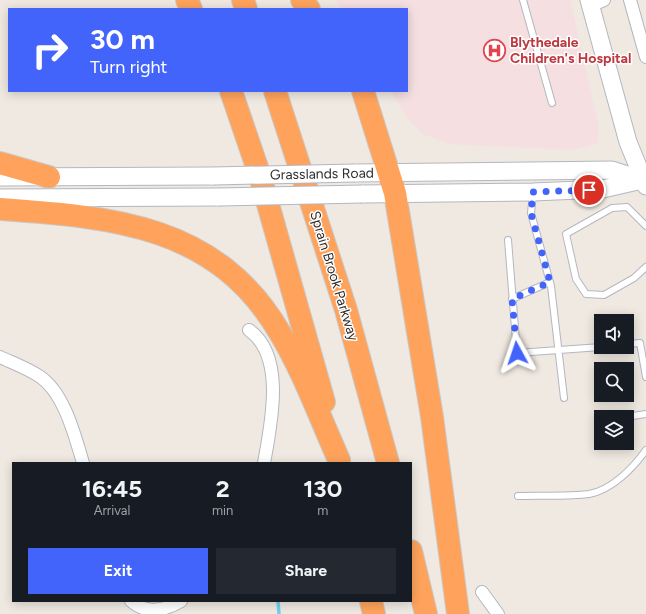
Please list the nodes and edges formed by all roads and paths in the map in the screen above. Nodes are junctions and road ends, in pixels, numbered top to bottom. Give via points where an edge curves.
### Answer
1 (302, 0) edge
2 (523, 0) edge
3 (630, 0) edge
4 (594, 2) edge
5 (308, 8) edge
6 (646, 57) edge
7 (231, 92) edge
8 (275, 92) edge
9 (363, 92) edge
10 (552, 103) dead end
11 (0, 163) edge
12 (389, 172) junction
13 (49, 176) junction
14 (0, 177) edge
15 (645, 182) edge
16 (533, 192) junction
17 (395, 193) junction
18 (0, 198) edge
19 (0, 209) edge
20 (646, 226) edge
21 (508, 240) dead end
22 (646, 267) edge
23 (550, 282) junction
24 (512, 299) junction
25 (249, 330) dead end
26 (634, 343) edge
27 (594, 348) edge
28 (559, 351) junction
29 (0, 357) edge
30 (646, 377) edge
31 (564, 398) dead end
32 (646, 414) edge
33 (634, 416) edge
34 (646, 450) edge
35 (340, 461) edge
36 (83, 462) edge
37 (264, 462) edge
38 (388, 462) edge
39 (518, 496) dead end
40 (412, 555) edge
41 (482, 592) dead end
42 (132, 602) edge
43 (178, 602) edge
44 (372, 602) edge
45 (374, 614) edge
46 (426, 614) edge
47 (458, 614) edge
48 (498, 614) edge

1 - 5 highway
2 - 10 lane
3 - 6 street
4 - 15 main road via 628,142
7 - 35 highway via 260,176
8 - 38 highway, Sprain Brook Parkway via 343,303
9 - 12 highway via 383,160
11 - 13 highway
12 - 13 main road, Grasslands Road, bridge
12 - 15 main road, Grasslands Road via 612,170
12 - 17 highway
13 - 14 main road, Grasslands Road
15 - 16 main road, Grasslands Road via 603,189
16 - 17 main road, Grasslands Road
16 - 23 lane via 531,213
17 - 18 main road, Grasslands Road, bridge
17 - 47 highway via 432,417
19 - 35 highway via 98,219 144,228 192,247 221,266 256,299 280,333
20 - 22 lane via 627,207 612,208 566,234 576,278 586,294 604,295 634,278
21 - 24 lane
23 - 24 lane
23 - 28 lane
24 - 28 lane via 517,353
25 - 37 street via 258,335 272,366 272,417
26 - 30 lane via 640,343
27 - 28 lane
28 - 31 lane
29 - 36 street via 47,382 67,416
32 - 33 lane
34 - 39 lane via 637,462 610,486 590,494
40 - 46 highway
41 - 48 street
42 - 43 street via 136,608 150,612 166,610
44 - 45 highway

